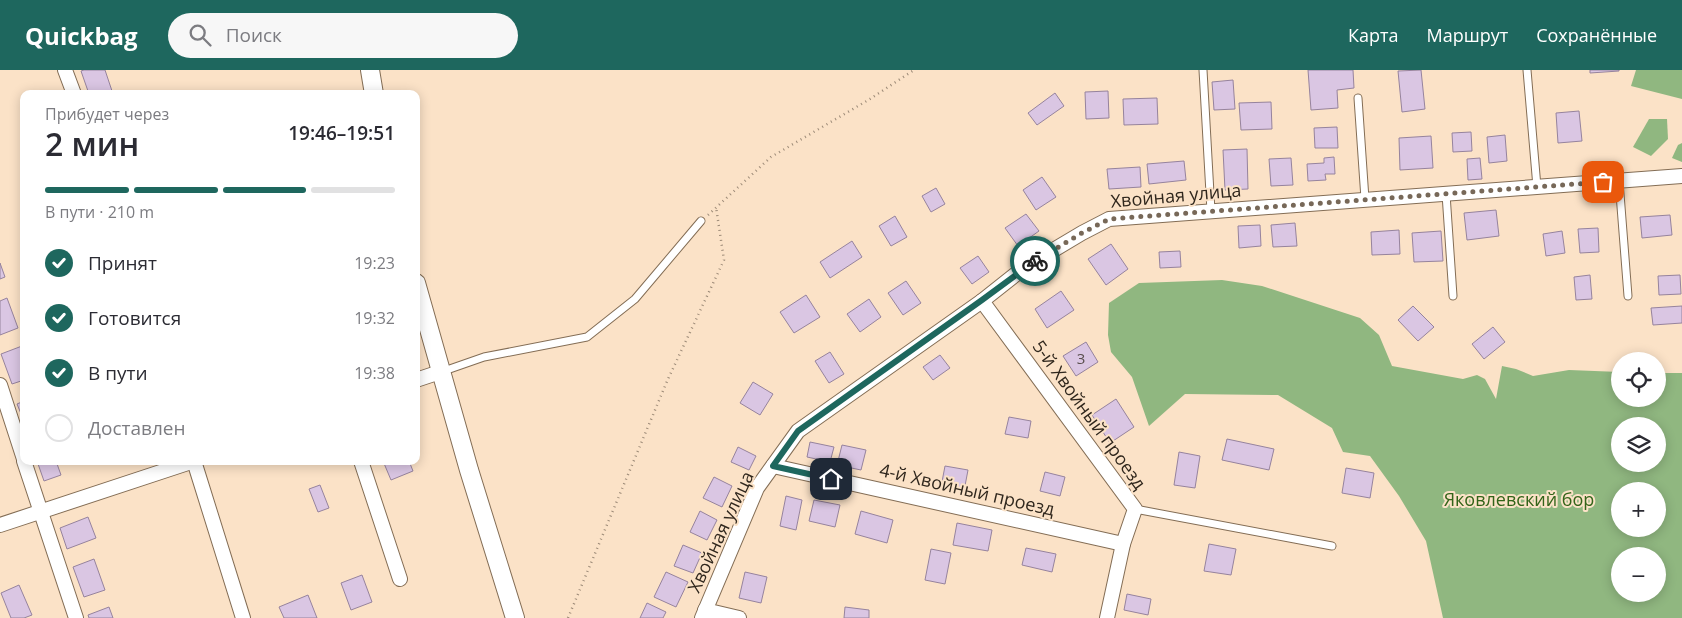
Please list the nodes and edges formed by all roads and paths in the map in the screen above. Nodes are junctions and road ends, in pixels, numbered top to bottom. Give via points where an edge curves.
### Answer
1 (65, 70) edge
2 (370, 70) edge
3 (914, 70) edge
4 (1203, 70) edge
5 (1527, 70) edge
6 (72, 90) edge
7 (373, 90) edge
8 (1358, 98) dead end
9 (1682, 176) edge
10 (1619, 181) junction
11 (1537, 187) junction
12 (1446, 194) junction
13 (1365, 199) junction
14 (716, 207) junction
15 (1211, 211) junction
16 (701, 220) joint
17 (1453, 296) dead end
18 (1628, 296) dead end
19 (420, 298) edge
20 (982, 300) junction
21 (440, 372) junction
22 (420, 379) edge
23 (0, 385) edge
24 (20, 448) edge
25 (26, 465) edge
26 (182, 465) edge
27 (195, 465) edge
28 (361, 465) edge
29 (773, 466) junction
30 (1135, 509) junction
31 (41, 512) junction
32 (0, 525) edge
33 (1123, 544) junction
34 (1332, 546) dead end
35 (400, 579) dead end
36 (704, 614) edge
37 (513, 616) edge
38 (76, 618) edge
39 (243, 618) edge
40 (568, 618) edge
41 (739, 618) edge
42 (1107, 618) edge

1 - 6 street
2 - 7 street
3 - 14 path via 771,157
4 - 15 lane
5 - 11 lane
8 - 13 lane
9 - 10 street, Хвойная улица
10 - 11 street, Хвойная улица
10 - 18 lane
11 - 12 street, Хвойная улица
12 - 13 street, Хвойная улица
12 - 17 lane
13 - 15 street, Хвойная улица
14 - 16 path
14 - 40 path via 724,260 668,379
15 - 20 street, Хвойная улица via 1109,219 1025,267
16 - 21 lane via 635,299 587,337 484,357
19 - 21 street
20 - 29 street, Хвойная улица via 798,431
20 - 30 street, 5-й Хвойный проезд
21 - 22 street
21 - 37 street
23 - 24 street
25 - 31 street
26 - 31 street
27 - 39 street
28 - 35 street
29 - 33 street, 4-й Хвойный проезд
29 - 36 street, Хвойная улица via 757,488
30 - 33 street, 5-й Хвойный проезд
30 - 34 lane
31 - 32 street
31 - 38 street
33 - 42 street, 5-й Хвойный проезд
36 - 41 street

